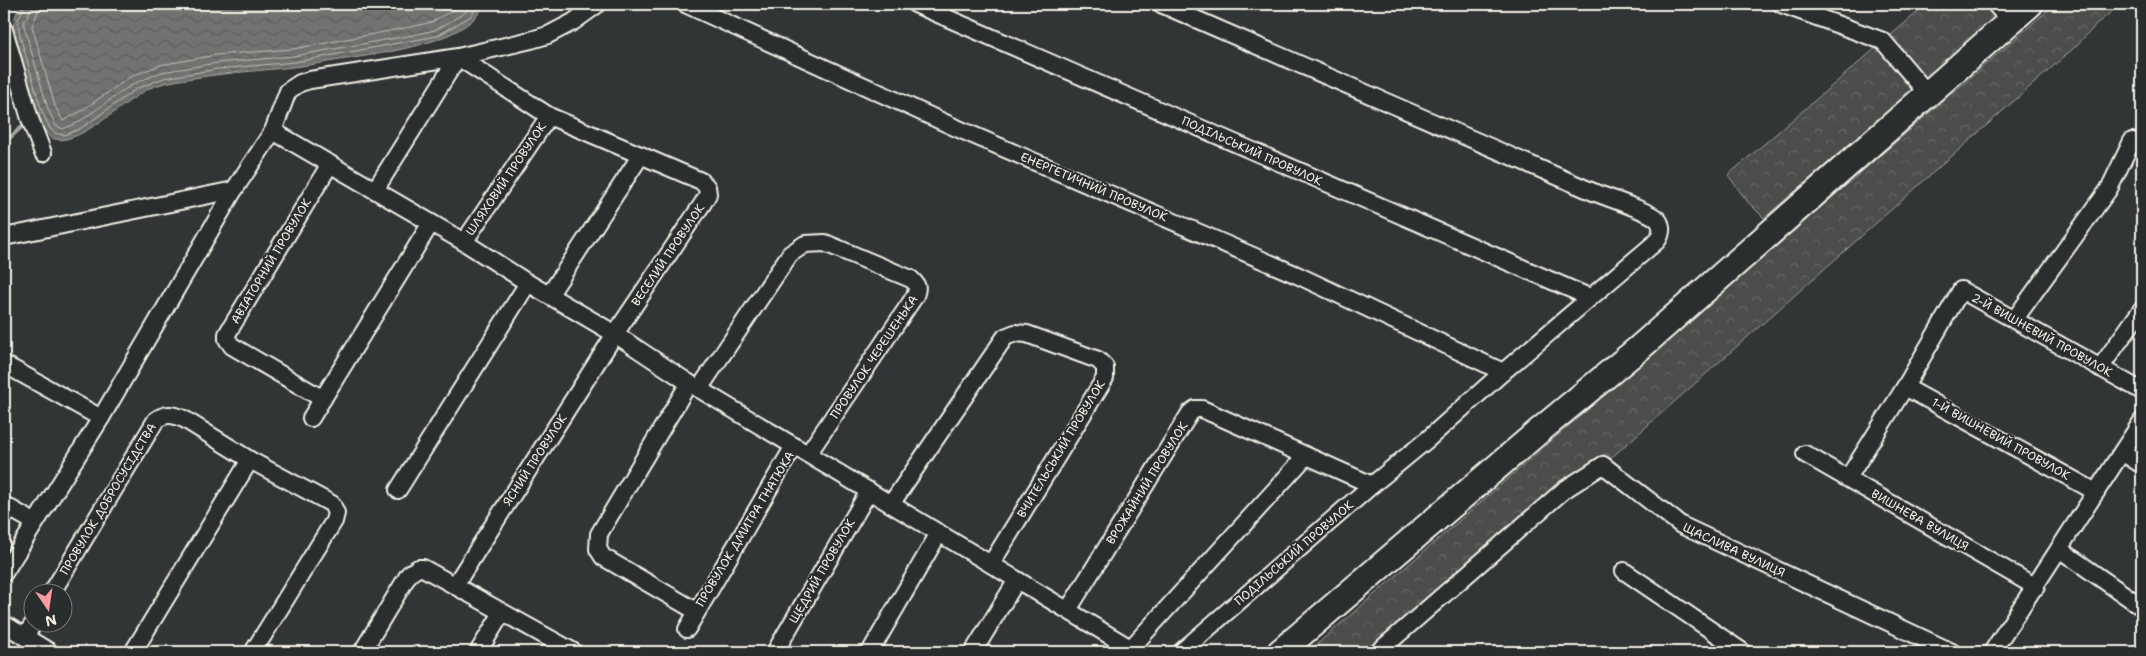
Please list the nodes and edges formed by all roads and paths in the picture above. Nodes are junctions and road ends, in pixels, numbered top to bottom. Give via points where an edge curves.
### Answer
1 (598, 4) edge
2 (685, 4) edge
3 (915, 4) edge
4 (1161, 4) edge
5 (1781, 4) edge
6 (2030, 4) edge
7 (2002, 12) edge
8 (4, 30) edge
9 (458, 57) junction
10 (1927, 93) junction
11 (549, 116) junction
12 (273, 131) junction
13 (2132, 141) dead end
14 (43, 153) dead end
15 (640, 155) junction
16 (330, 164) junction
17 (234, 190) junction
18 (375, 190) junction
19 (431, 223) junction
20 (4, 237) edge
21 (464, 242) junction
22 (528, 283) junction
23 (550, 294) junction
24 (1589, 297) junction
25 (2142, 309) edge
26 (2014, 320) junction
27 (615, 334) junction
28 (4, 364) edge
29 (2100, 368) junction
30 (1503, 372) junction
31 (694, 386) junction
32 (1905, 386) junction
33 (2142, 391) edge
34 (323, 399) junction
35 (101, 418) junction
36 (312, 418) dead end
37 (2142, 421) edge
38 (801, 450) junction
39 (2122, 452) junction
40 (1805, 454) dead end
41 (1306, 456) junction
42 (250, 460) junction
43 (2142, 466) edge
44 (1848, 478) junction
45 (1372, 485) junction
46 (398, 490) dead end
47 (869, 491) junction
48 (2096, 492) junction
49 (891, 504) junction
50 (4, 505) edge
51 (34, 522) junction
52 (940, 533) junction
53 (2059, 549) junction
54 (991, 564) junction
55 (1624, 571) dead end
56 (4, 573) edge
57 (1017, 580) junction
58 (57, 584) edge
59 (455, 585) junction
60 (2036, 587) junction
61 (2142, 607) edge
62 (1068, 610) junction
63 (696, 611) junction
64 (502, 612) junction
65 (4, 624) edge
66 (22, 628) edge
67 (687, 629) dead end
68 (33, 634) edge
69 (1134, 650) edge
70 (50, 652) edge
71 (133, 652) edge
72 (253, 652) edge
73 (362, 652) edge
74 (478, 652) edge
75 (574, 652) edge
76 (775, 652) edge
77 (870, 652) edge
78 (973, 652) edge
79 (1181, 652) edge
80 (1280, 652) edge
81 (1378, 652) edge
82 (1743, 652) edge
83 (1952, 652) edge
84 (1992, 652) edge

1 - 9 street via 548,35
2 - 30 street, ЕНЕРГЕТИЧНИЙ ПРОВУЛОК via 952,126 1297,275
3 - 24 street, ПОДІЛЬСЬКИЙ ПРОВУЛОК
4 - 24 street, ПОДІЛЬСЬКИЙ ПРОВУЛОК via 1656,217 1661,227 1657,240
5 - 10 street via 1883,41
6 - 7 highway
7 - 10 highway
8 - 14 street
9 - 11 street, ВЕСЕЛИЙ ПРОВУЛОК
9 - 12 street via 300,84 288,91
9 - 18 street
10 - 80 highway via 1638,350
11 - 15 street, ВЕСЕЛИЙ ПРОВУЛОК
11 - 21 street, ШЛЯХОВИЙ ПРОВУЛОК
12 - 16 street
12 - 17 street
13 - 26 street via 2109,189
15 - 23 street
15 - 27 street, ВЕСЕЛИЙ ПРОВУЛОК via 701,181 708,194
16 - 18 street
16 - 34 street, АВІАТОРНИЙ ПРОВУЛОК via 228,334 232,346
17 - 20 street
17 - 35 street
18 - 19 street
19 - 21 street
19 - 34 street
21 - 22 street
22 - 23 street
22 - 46 street
23 - 27 street
24 - 30 street, ПОДІЛЬСЬКИЙ ПРОВУЛОК
25 - 29 street
26 - 29 street, 2-Й ВИШНЕВИЙ ПРОВУЛОК
26 - 32 street, 2-Й ВИШНЕВИЙ ПРОВУЛОК via 1962,290
27 - 31 street
27 - 59 street, ЯСНИЙ ПРОВУЛОК
28 - 35 street
29 - 33 street, 2-Й ВИШНЕВИЙ ПРОВУЛОК
30 - 45 street, ПОДІЛЬСЬКИЙ ПРОВУЛОК
31 - 38 street
31 - 38 street, ПРОВУЛОК ЧЕРЕШЕНЬКА via 790,254 805,244 825,243 911,279 917,284 915,296
31 - 63 street, ПРОВУЛОК ДМИТРА ГНАТЮКА via 599,534 598,549 603,557
32 - 44 street
32 - 48 street, 1-Й ВИШНЕВИЙ ПРОВУЛОК
34 - 36 street
35 - 51 street
37 - 39 street
38 - 47 street
38 - 63 street, ПРОВУЛОК ДМИТРА ГНАТЮКА
39 - 43 street
39 - 48 street
40 - 44 street, ВИШНЕВА ВУЛИЦЯ
41 - 45 street, ВРОЖАЙНИЙ ПРОВУЛОК
41 - 62 street, ВРОЖАЙНИЙ ПРОВУЛОК via 1202,409 1192,411
41 - 69 street
42 - 58 street, ПРОВУЛОК ДОБРОСУСІДСТВА via 173,414 156,420
42 - 71 street
42 - 72 street, ПРОВУЛОК ДОБРОСУСІДСТВА via 332,504 336,513
44 - 60 street, ВИШНЕВА ВУЛИЦЯ
45 - 79 street, ПОДІЛЬСЬКИЙ ПРОВУЛОК
47 - 49 street
47 - 76 street, ЩЕДРИЙ ПРОВУЛОК
48 - 53 street
49 - 52 street
49 - 54 street, ВЧИТЕЛЬСЬКИЙ ПРОВУЛОК via 1005,337 1015,333 1027,334 1098,360 1105,367 1105,378
50 - 51 street
51 - 56 street
52 - 54 street
52 - 77 street
53 - 60 street
53 - 61 street
54 - 57 street
55 - 82 street
57 - 62 street
57 - 78 street
59 - 64 street
59 - 73 street via 429,570 413,570
60 - 84 street
62 - 69 street
63 - 67 street, ПРОВУЛОК ДМИТРА ГНАТЮКА
64 - 74 street
64 - 75 street
65 - 66 street
68 - 70 street
81 - 83 street, ЩАСЛИВА ВУЛИЦЯ via 1564,490 1603,465 1681,525

